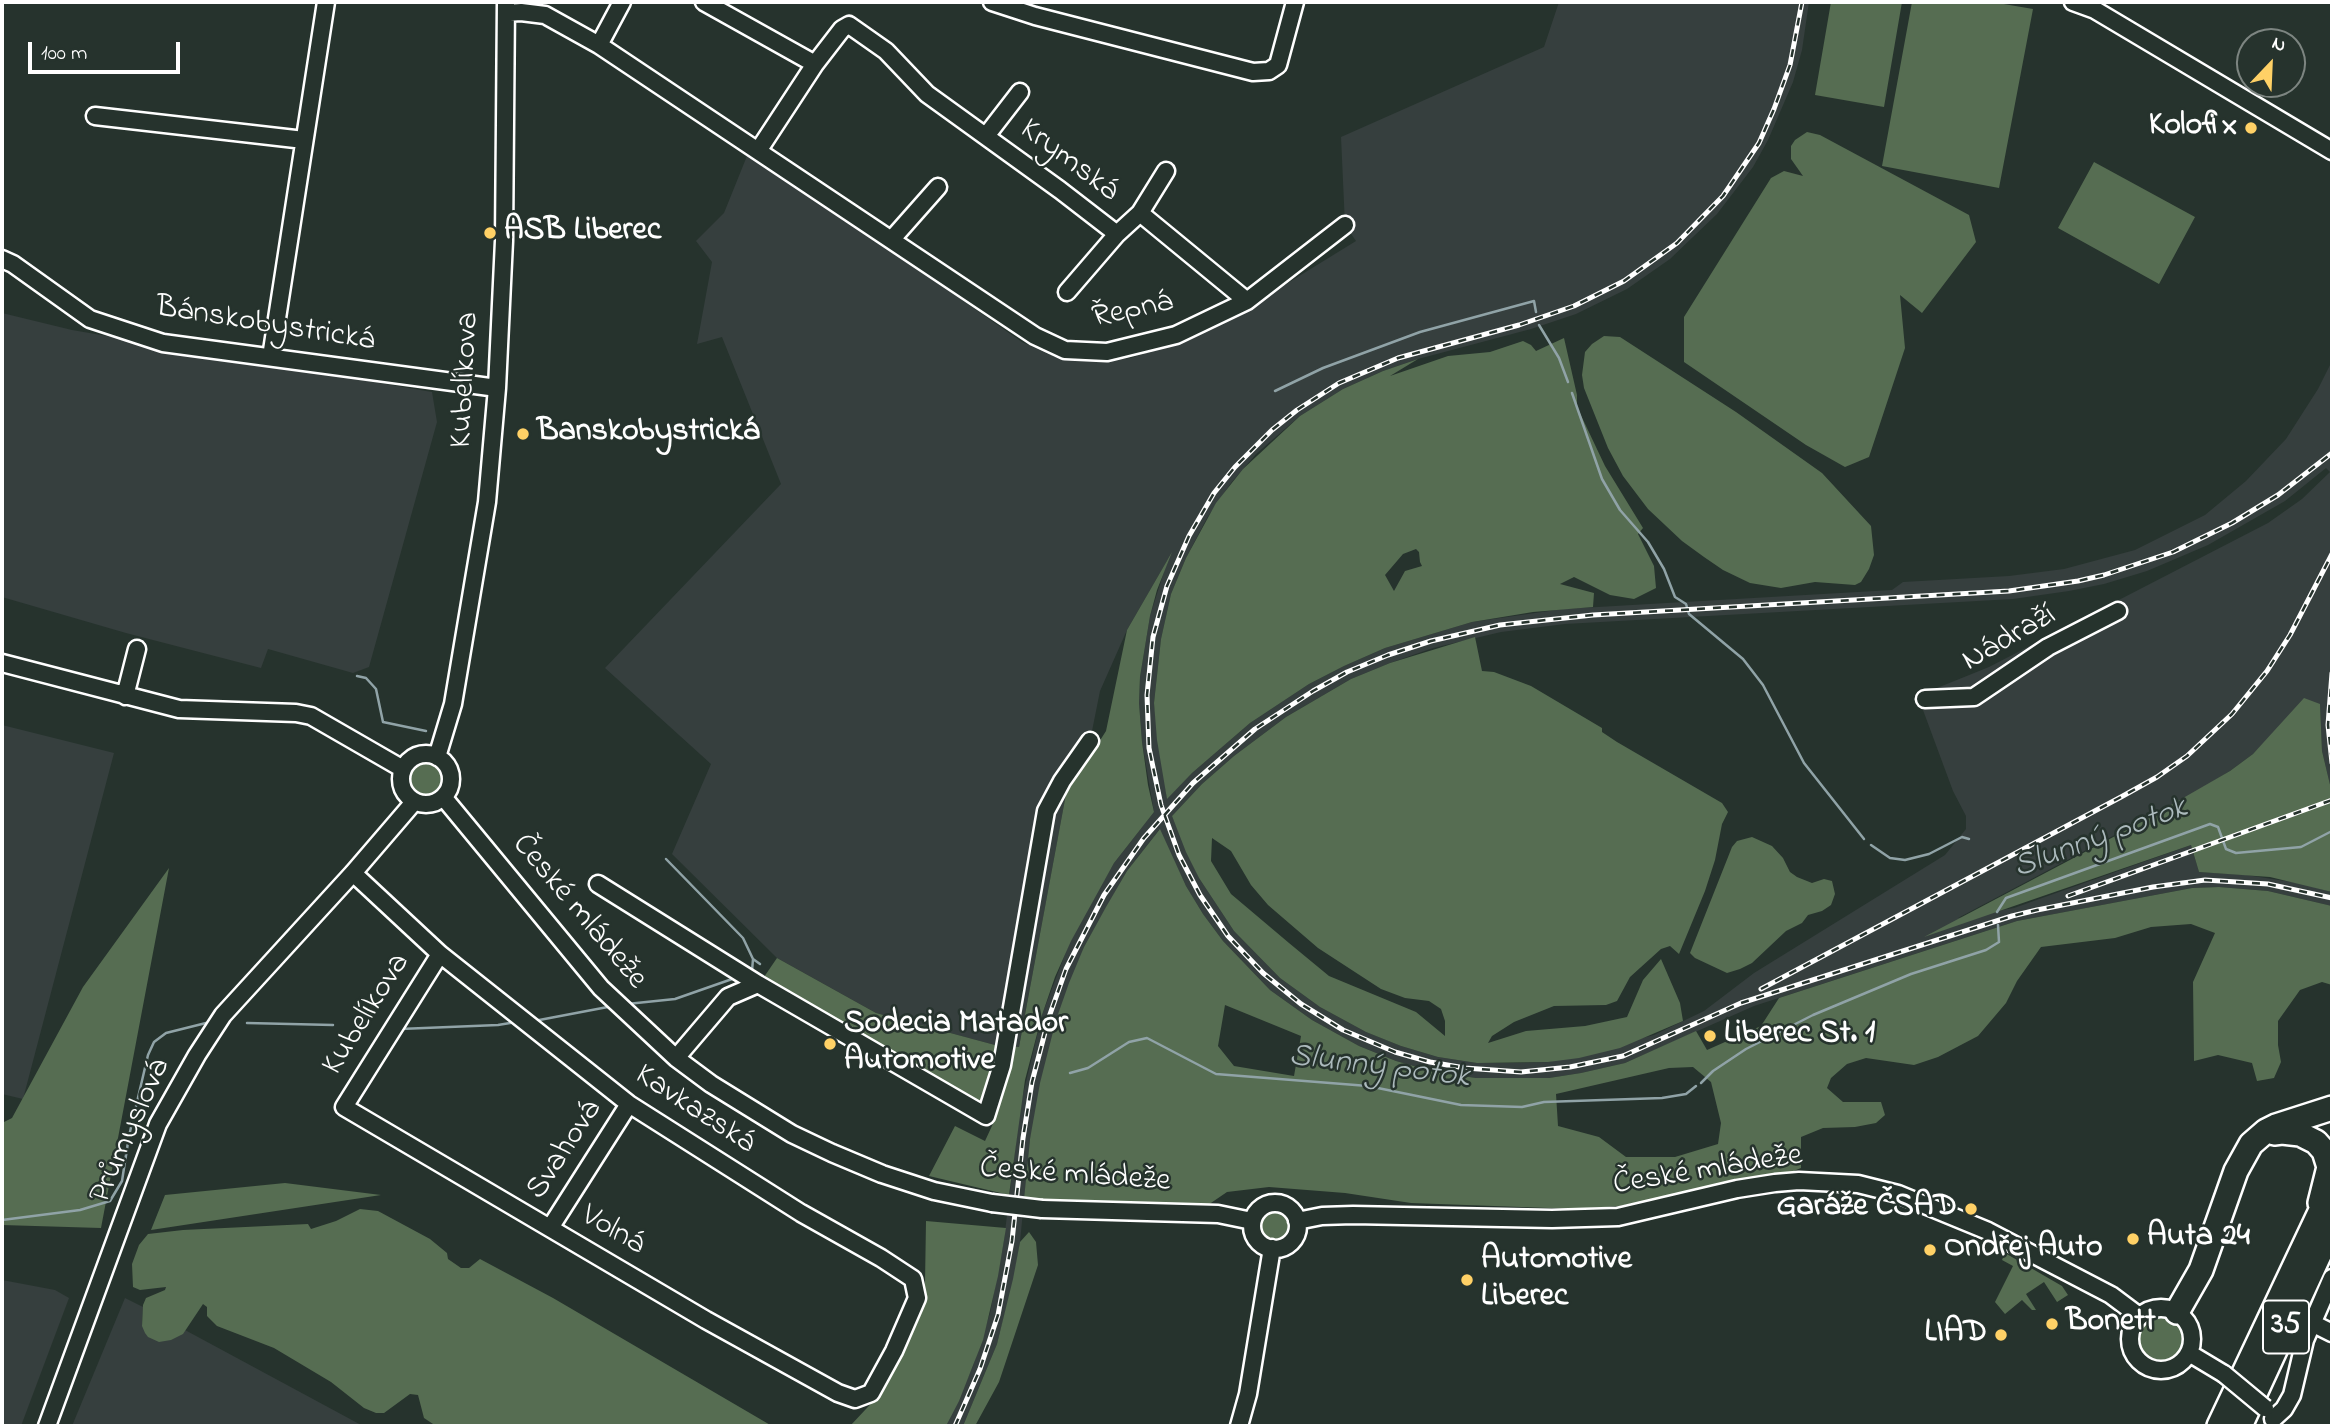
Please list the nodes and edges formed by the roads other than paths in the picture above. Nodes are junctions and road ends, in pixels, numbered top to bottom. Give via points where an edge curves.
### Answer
1 (326, 2) edge
2 (622, 2) edge
3 (704, 2) edge
4 (992, 2) edge
5 (1295, 2) edge
6 (2073, 2) edge
7 (506, 8) edge
8 (599, 45) junction
9 (815, 64) junction
10 (1020, 92) dead end
11 (95, 116) dead end
12 (986, 136) junction
13 (304, 140) junction
14 (758, 151) junction
15 (2332, 151) edge
16 (1166, 171) dead end
17 (938, 187) dead end
18 (1140, 213) junction
19 (1345, 225) dead end
20 (1117, 234) junction
21 (892, 239) junction
22 (2, 259) edge
23 (1067, 292) dead end
24 (1247, 301) junction
25 (271, 357) junction
26 (497, 388) junction
27 (2118, 611) dead end
28 (137, 649) dead end
29 (2, 663) edge
30 (125, 696) junction
31 (1925, 699) dead end
32 (1090, 741) dead end
33 (437, 757) junction
34 (403, 769) junction
35 (444, 798) junction
36 (414, 802) junction
37 (353, 873) junction
38 (598, 884) dead end
39 (440, 954) junction
40 (758, 984) junction
41 (676, 1058) junction
42 (629, 1104) junction
43 (344, 1107) joint
44 (2332, 1108) edge
45 (2258, 1137) junction
46 (2332, 1187) edge
47 (1252, 1221) junction
48 (1297, 1221) junction
49 (550, 1228) junction
50 (2322, 1231) edge
51 (1272, 1248) junction
52 (2021, 1248) junction
53 (2332, 1278) edge
54 (2077, 1290) dead end
55 (2178, 1312) junction
56 (2140, 1316) junction
57 (2312, 1322) junction
58 (2332, 1333) edge
59 (2189, 1353) junction
60 (855, 1399) joint
61 (2273, 1420) edge
62 (47, 1426) edge
63 (1239, 1426) edge
64 (2219, 1426) edge
65 (2240, 1426) edge

1 - 13 street
2 - 8 street
3 - 9 street
4 - 5 street via 1253,72 1278,65
6 - 15 street via 2095,9
7 - 8 street, Řepná via 545,16
7 - 26 street, Kubelíkova via 504,241
8 - 14 street, Řepná
9 - 12 street, Krymská via 849,25 886,51 927,94
9 - 14 street, Krymská
10 - 12 street, Krymská
11 - 13 street
12 - 20 street, Krymská
13 - 25 street
14 - 21 street, Řepná
16 - 18 street, Krymská
17 - 21 street
18 - 20 street, Krymská
18 - 24 street, Krymská
19 - 24 street, Řepná
20 - 23 street, Krymská
21 - 24 street, Řepná via 1035,336 1065,350 1107,352 1176,335
22 - 25 street, Bánskobystrická via 90,319 163,343
25 - 26 street, Bánskobystrická
26 - 33 street, Kubelíkova via 487,502 453,704
27 - 31 street, Nádraží via 2048,647 1974,697
28 - 30 street
29 - 30 street
30 - 34 street via 179,709 311,716
32 - 40 street, České mládeže via 1046,811 1002,1065 986,1116
33 - 34 street via 415,756
33 - 35 street via 447,765 451,778
34 - 36 street via 401,785
35 - 36 street via 431,804
35 - 41 street, České mládeže via 608,996
36 - 37 street, Průmyslová
37 - 39 street, Kavkazská
37 - 62 street, Průmyslová via 223,1015 164,1113
38 - 40 street, České mládeže
39 - 42 street, Kavkazská
39 - 43 street, Kubelíkova
40 - 41 street via 728,997
41 - 47 street, České mládeže, bridge via 792,1134 934,1191 1042,1209 1218,1214
42 - 49 street, Svahová
42 - 60 street, Kavkazská via 913,1279 917,1298 894,1351 870,1393
43 - 49 street, Volná
44 - 45 highway via 2276,1126
45 - 50 highway via 2295,1133 2324,1151 2328,1172
45 - 55 highway via 2236,1171 2201,1270
46 - 50 highway, 35
47 - 48 street via 1260,1208 1275,1203 1289,1208
47 - 51 street via 1256,1239
48 - 51 street via 1290,1242
48 - 52 street, České mládeže via 1353,1215 1618,1217 1737,1189 1817,1181 1858,1184 1898,1194
49 - 60 street, Volná via 706,1320
50 - 64 highway, 35
50 - 65 highway, 35
51 - 63 street
52 - 54 street via 2035,1264
52 - 56 street, České mládeže via 2111,1295
53 - 57 street
55 - 56 street via 2162,1307
55 - 59 street via 2191,1331
56 - 59 street via 2130,1340 2141,1362 2164,1370
57 - 58 street
57 - 61 street via 2292,1395
59 - 61 street, bridge via 2224,1374

